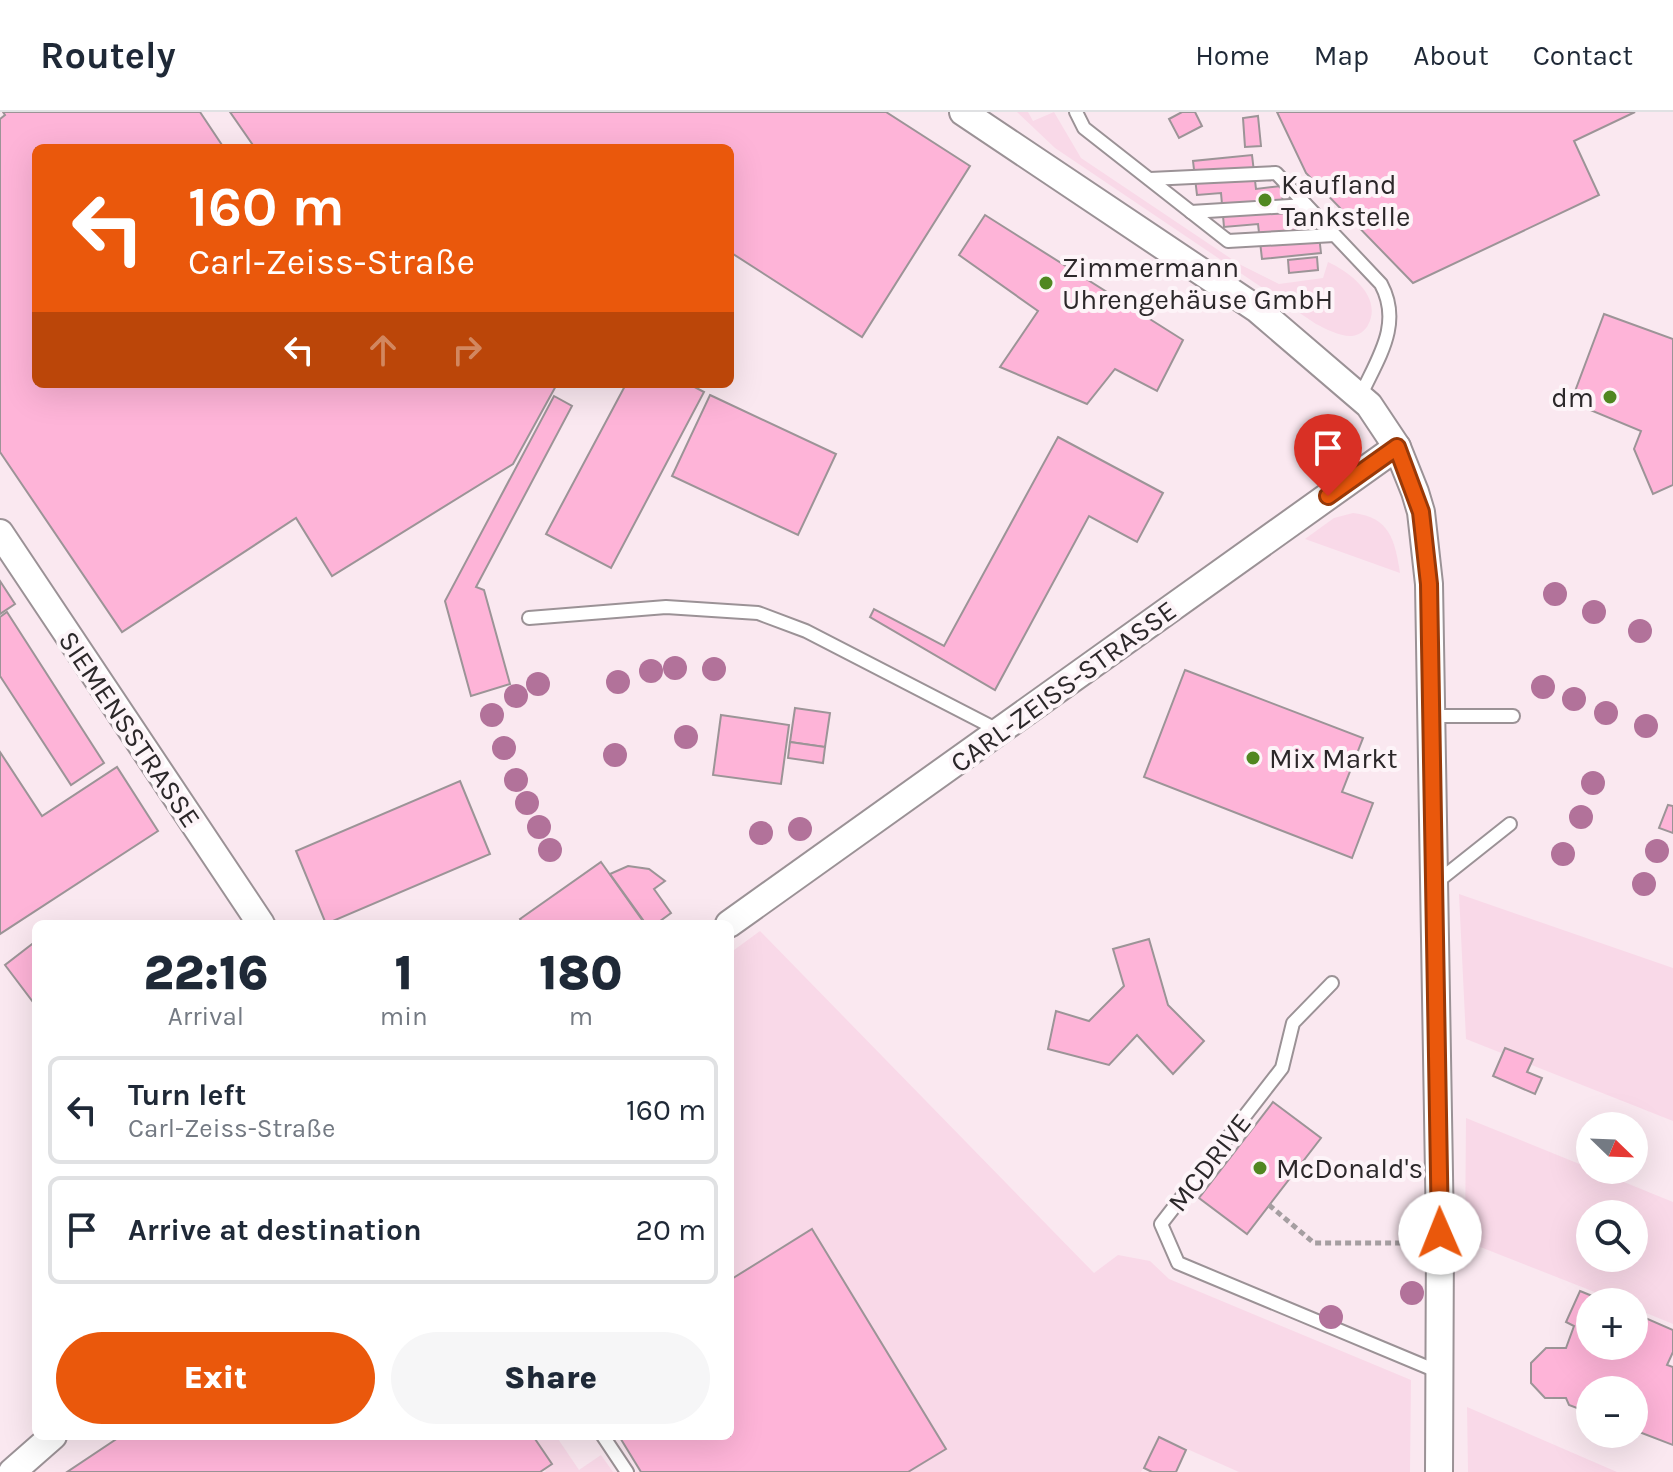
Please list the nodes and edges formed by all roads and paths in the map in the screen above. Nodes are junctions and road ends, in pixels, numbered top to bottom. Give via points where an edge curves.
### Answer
1 (963, 112) edge
2 (1076, 112) edge
3 (1150, 179) junction
4 (1306, 205) junction
5 (1191, 212) junction
6 (1334, 235) junction
7 (1360, 397) junction
8 (1397, 447) junction
9 (0, 533) edge
10 (529, 618) dead end
11 (1431, 716) junction
12 (1513, 716) dead end
13 (1000, 731) junction
14 (1510, 824) dead end
15 (1434, 884) junction
16 (258, 920) edge
17 (734, 920) edge
18 (1332, 983) dead end
19 (1269, 1205) dead end
20 (1410, 1243) dead end
21 (1441, 1373) junction
22 (48, 1440) edge
23 (606, 1440) edge
24 (12, 1472) edge
25 (627, 1472) edge
26 (1439, 1472) edge

1 - 7 street via 1257,309
2 - 3 lane via 1084,128
3 - 4 lane via 1276,173
3 - 5 lane
4 - 5 lane
4 - 6 lane
5 - 6 lane via 1228,241
6 - 7 lane via 1381,284 1391,303 1391,325
7 - 8 street
8 - 11 street via 1421,512 1429,584
8 - 13 street, CARL-ZEISS-STRASSE
9 - 16 street, SIEMENSSTRASSE
10 - 13 lane via 666,607 758,613 806,631
11 - 12 lane
11 - 15 street
13 - 17 street, CARL-ZEISS-STRASSE
14 - 15 lane
15 - 21 street
18 - 21 lane, MCDRIVE via 1293,1023 1282,1068 1161,1224 1178,1263
19 - 20 path via 1314,1243
21 - 26 street
22 - 24 street
23 - 25 lane

